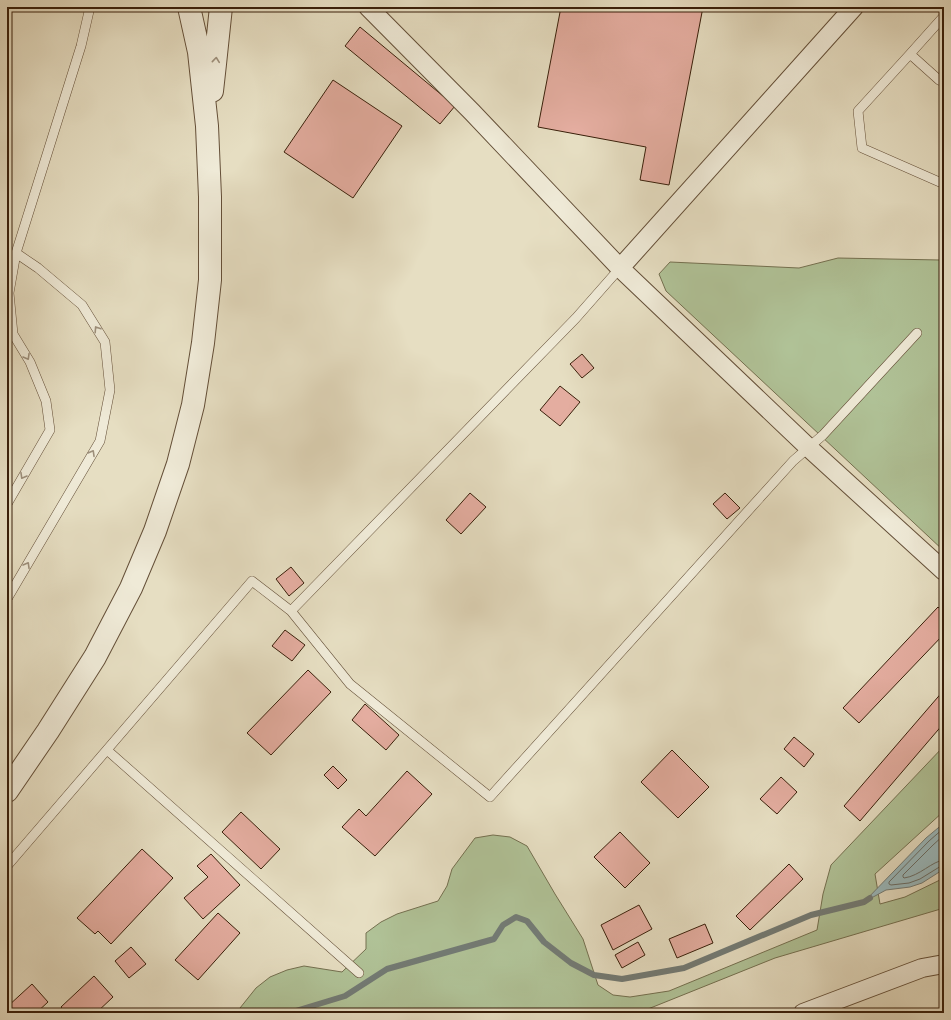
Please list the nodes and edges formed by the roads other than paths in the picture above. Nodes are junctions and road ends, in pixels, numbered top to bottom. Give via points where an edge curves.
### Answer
1 (90, 7) edge
2 (189, 7) edge
3 (220, 7) edge
4 (368, 7) edge
5 (854, 7) edge
6 (944, 16) edge
7 (910, 54) junction
8 (944, 82) edge
9 (207, 126) junction
10 (944, 184) edge
11 (16, 253) junction
12 (620, 268) junction
13 (917, 333) dead end
14 (809, 448) junction
15 (7, 504) edge
16 (944, 571) edge
17 (7, 599) edge
18 (291, 611) junction
19 (107, 750) junction
20 (7, 791) edge
21 (7, 866) edge
22 (944, 964) edge
23 (359, 973) dead end
24 (803, 1013) edge

1 - 11 lane via 81,46
2 - 9 street via 199,52
9 -> 3 street
4 - 12 street
5 - 12 street
6 - 7 lane
7 - 8 lane
7 - 10 lane via 858,111 862,148
9 - 20 street via 210,280 193,405 178,464 156,531 131,588 95,657
11 -> 15 lane via 9,293 13,334 30,362 46,401 50,430
17 -> 11 lane via 100,441 110,390 105,342 82,305
12 - 14 street
12 - 18 lane via 576,318
13 - 14 lane
14 - 16 street
14 - 18 lane via 792,461 490,797 350,684
18 - 19 lane via 252,581
19 - 21 lane
19 - 23 lane
22 - 24 street via 922,968

